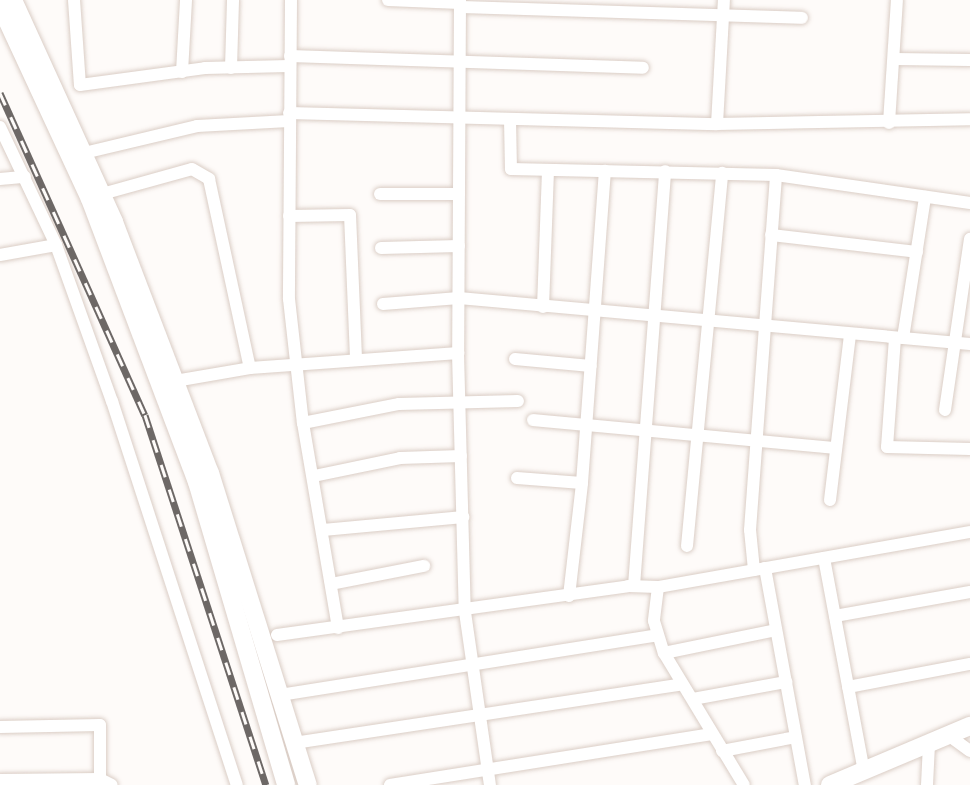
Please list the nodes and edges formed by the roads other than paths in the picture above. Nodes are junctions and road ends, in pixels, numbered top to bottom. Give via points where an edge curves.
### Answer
1 (13, 0) edge
2 (74, 0) edge
3 (186, 0) edge
4 (233, 0) edge
5 (291, 0) edge
6 (388, 0) edge
7 (724, 0) edge
8 (897, 0) edge
9 (460, 3) edge
10 (0, 5) edge
11 (723, 15) junction
12 (802, 18) dead end
13 (895, 59) junction
14 (970, 60) edge
15 (290, 61) junction
16 (460, 62) junction
17 (231, 68) junction
18 (643, 68) dead end
19 (182, 72) junction
20 (80, 85) junction
21 (57, 99) junction
22 (289, 117) junction
23 (460, 117) junction
24 (510, 119) junction
25 (970, 120) edge
26 (889, 123) junction
27 (717, 124) junction
28 (0, 127) edge
29 (84, 153) junction
30 (548, 170) junction
31 (605, 170) junction
32 (665, 171) junction
33 (722, 173) junction
34 (776, 175) junction
35 (25, 177) junction
36 (0, 178) edge
37 (102, 194) junction
38 (380, 194) dead end
39 (459, 194) junction
40 (925, 197) junction
41 (970, 203) edge
42 (289, 216) junction
43 (771, 235) junction
44 (970, 239) edge
45 (56, 245) junction
46 (459, 246) junction
47 (381, 248) dead end
48 (916, 252) junction
49 (0, 255) edge
50 (459, 298) junction
51 (383, 304) dead end
52 (544, 307) junction
53 (596, 312) junction
54 (652, 317) junction
55 (708, 322) junction
56 (764, 328) junction
57 (850, 334) junction
58 (899, 338) junction
59 (954, 343) junction
60 (970, 344) edge
61 (458, 354) junction
62 (356, 359) junction
63 (515, 359) dead end
64 (298, 364) junction
65 (591, 366) junction
66 (250, 368) junction
67 (175, 381) junction
68 (518, 401) dead end
69 (460, 404) junction
70 (945, 410) dead end
71 (533, 420) dead end
72 (303, 423) junction
73 (587, 426) junction
74 (644, 432) junction
75 (697, 437) junction
76 (756, 442) junction
77 (836, 448) junction
78 (970, 449) edge
79 (461, 456) junction
80 (314, 477) junction
81 (517, 478) dead end
82 (582, 482) junction
83 (830, 500) dead end
84 (463, 517) junction
85 (323, 530) junction
86 (970, 532) edge
87 (687, 546) dead end
88 (824, 558) junction
89 (424, 566) dead end
90 (759, 569) junction
91 (331, 584) junction
92 (634, 586) junction
93 (659, 587) junction
94 (970, 592) edge
95 (569, 596) junction
96 (466, 612) junction
97 (835, 616) junction
98 (338, 628) junction
99 (776, 630) junction
100 (277, 635) dead end
101 (657, 635) junction
102 (664, 653) junction
103 (473, 663) junction
104 (970, 664) edge
105 (786, 682) junction
106 (684, 684) junction
107 (848, 687) junction
108 (280, 695) junction
109 (693, 699) junction
110 (480, 716) junction
111 (970, 726) edge
112 (0, 727) edge
113 (712, 734) junction
114 (948, 736) junction
115 (796, 737) junction
116 (293, 743) junction
117 (929, 744) junction
118 (722, 751) junction
119 (970, 751) edge
120 (487, 767) junction
121 (864, 771) junction
122 (100, 779) junction
123 (0, 780) edge
124 (739, 784) edge
125 (112, 785) edge
126 (237, 785) edge
127 (286, 785) edge
128 (308, 785) edge
129 (390, 785) edge
130 (490, 785) edge
131 (805, 785) edge
132 (831, 785) edge
133 (927, 785) edge

1 - 21 street
2 - 20 street
3 - 19 street
4 - 17 street
5 - 15 street
6 - 9 street
7 - 11 street
8 - 13 street
9 - 11 street
9 - 16 street
10 - 127 street via 90,199 197,482
11 - 12 street
11 - 27 street
13 - 14 street
13 - 26 street
15 - 16 street
15 - 17 street
15 - 22 street
16 - 18 street
16 - 23 street
17 - 19 street
19 - 20 street
20 - 21 street
21 - 29 street
22 - 23 street
22 - 29 street via 197,126
22 - 42 street
23 - 24 street
23 - 39 street
24 - 27 street
24 - 30 street via 511,169
25 - 26 street
26 - 27 street
28 - 35 street
29 - 37 street
30 - 31 street
30 - 52 street
31 - 32 street
31 - 53 street
32 - 33 street
32 - 54 street
33 - 34 street
33 - 55 street
34 - 40 street
34 - 43 street
35 - 36 street
35 - 45 street
37 - 66 street via 192,169 209,179
37 - 67 street
38 - 39 street
39 - 46 street
40 - 41 street
40 - 48 street
42 - 62 street via 350,215
42 - 64 street via 289,299
43 - 48 street
43 - 56 street
44 - 59 street
45 - 49 street
45 - 126 street via 188,622
46 - 47 street
46 - 50 street
48 - 58 street
50 - 51 street
50 - 52 street
50 - 61 street
52 - 53 street
53 - 54 street
53 - 65 street
54 - 55 street
54 - 74 street
55 - 56 street
55 - 75 street
56 - 57 street
56 - 76 street
57 - 58 street
57 - 77 street
58 - 59 street
58 - 78 street via 887,447
59 - 60 street
59 - 70 street
61 - 62 street
61 - 69 street
62 - 64 street
63 - 65 street
64 - 66 street
64 - 72 street
65 - 73 street
66 - 67 street
67 - 108 street via 210,473
68 - 69 street
69 - 72 street via 399,404
69 - 79 street
71 - 73 street
72 - 80 street
73 - 74 street
73 - 82 street
74 - 75 street
74 - 92 street
75 - 76 street
75 - 87 street
76 - 77 street
76 - 90 street via 750,530
77 - 83 street
79 - 80 street via 400,458
79 - 84 street
80 - 85 street
81 - 82 street
82 - 95 street
84 - 85 street
84 - 96 street
85 - 91 street
86 - 88 street
88 - 90 street
88 - 97 street
89 - 91 street
90 - 93 street
90 - 99 street
91 - 98 street
92 - 93 street
92 - 95 street
93 - 101 street via 653,621
94 - 97 street
95 - 96 street
96 - 98 street
96 - 103 street
97 - 107 street
98 - 100 street
99 - 102 street
99 - 105 street
101 - 102 street
101 - 103 street
102 - 106 street
103 - 108 street
103 - 110 street
104 - 107 street
105 - 109 street
105 - 115 street
106 - 109 street
106 - 110 street
107 - 121 street
108 - 116 street
109 - 113 street
110 - 116 street
110 - 120 street
111 - 114 street
112 - 122 street via 100,725
113 - 118 street
113 - 120 street
114 - 117 street
114 - 119 street
115 - 118 street
115 - 131 street
116 - 128 street
117 - 121 street
117 - 133 street
118 - 124 street
120 - 129 street
120 - 130 street
121 - 132 street
122 - 123 street
122 - 125 street

